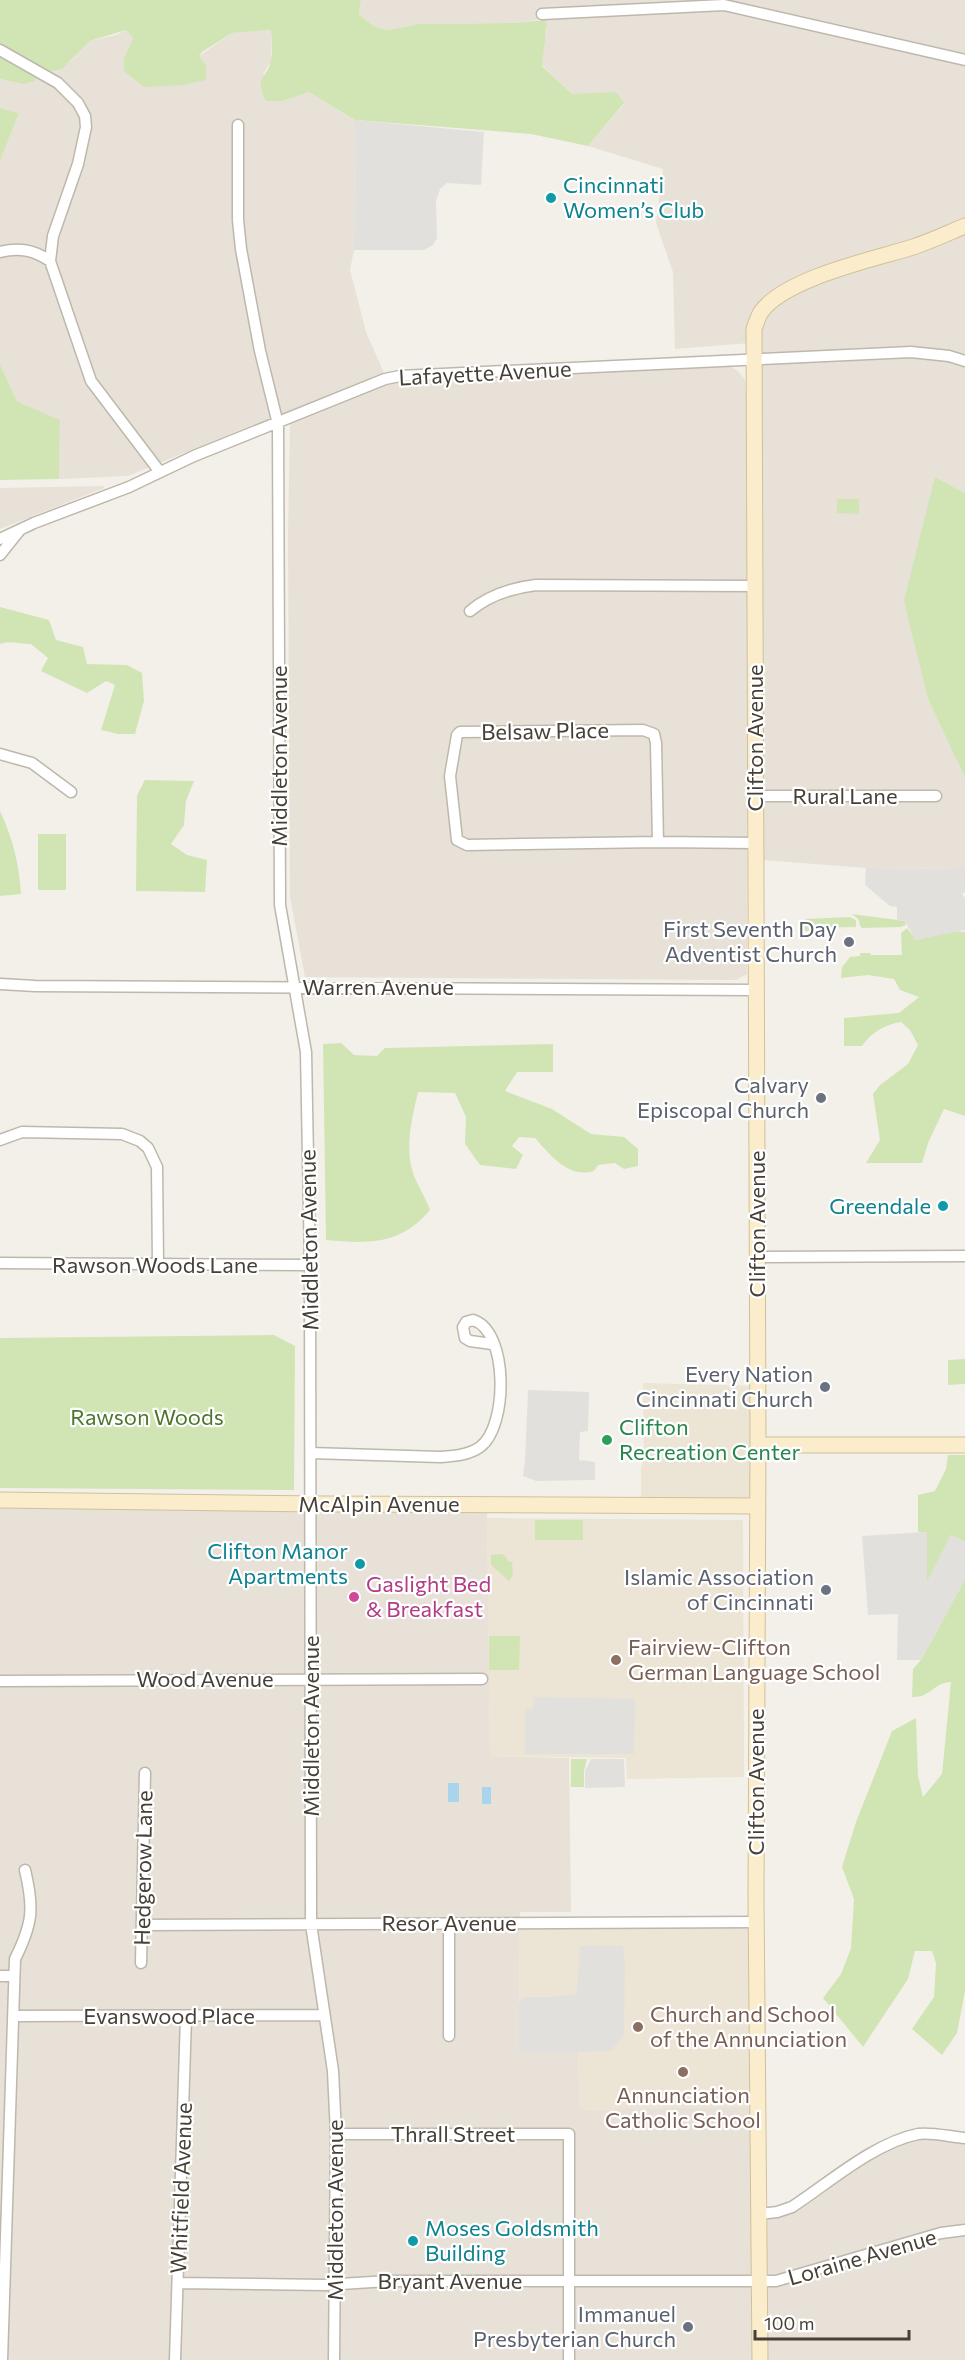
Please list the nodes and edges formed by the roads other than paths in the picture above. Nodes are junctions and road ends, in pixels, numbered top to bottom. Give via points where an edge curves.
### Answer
1 (724, 2) edge
2 (542, 14) dead end
3 (0, 50) edge
4 (965, 60) edge
5 (238, 125) dead end
6 (965, 226) edge
7 (0, 252) edge
8 (50, 261) junction
9 (754, 359) junction
10 (965, 361) edge
11 (278, 424) junction
12 (160, 472) junction
13 (20, 529) junction
14 (0, 539) edge
15 (0, 555) edge
16 (754, 586) junction
17 (470, 611) dead end
18 (0, 754) edge
19 (71, 792) dead end
20 (754, 796) junction
21 (936, 796) dead end
22 (658, 842) junction
23 (756, 843) junction
24 (0, 984) edge
25 (293, 987) junction
26 (755, 990) junction
27 (0, 1140) edge
28 (965, 1256) edge
29 (757, 1257) junction
30 (0, 1263) edge
31 (158, 1264) junction
32 (310, 1265) junction
33 (492, 1344) dead end
34 (758, 1445) junction
35 (965, 1445) edge
36 (311, 1453) junction
37 (0, 1500) edge
38 (311, 1504) junction
39 (758, 1506) junction
40 (482, 1678) dead end
41 (311, 1679) junction
42 (0, 1681) edge
43 (145, 1773) dead end
44 (25, 1870) dead end
45 (756, 1922) junction
46 (449, 1923) junction
47 (311, 1924) junction
48 (142, 1925) junction
49 (141, 1963) dead end
50 (0, 1976) edge
51 (14, 1976) junction
52 (324, 2015) junction
53 (14, 2016) junction
54 (186, 2017) junction
55 (449, 2036) dead end
56 (336, 2134) junction
57 (965, 2138) edge
58 (759, 2214) junction
59 (965, 2230) edge
60 (569, 2281) junction
61 (759, 2281) junction
62 (177, 2283) junction
63 (335, 2284) junction
64 (2, 2360) edge
65 (175, 2360) edge
66 (334, 2360) edge
67 (568, 2360) edge
68 (760, 2360) edge

1 - 2 street
1 - 4 street
3 - 8 street via 58,83 85,116 78,164 53,236
5 - 11 street, Middleton Avenue via 241,249
6 - 9 main road, Clifton Avenue via 915,246 822,274 786,292 760,313 754,329
7 - 8 street via 30,250
8 - 12 street via 91,381
9 - 10 street, Lafayette Avenue via 911,352
9 - 11 street, Lafayette Avenue via 400,376
9 - 16 main road, Clifton Avenue
11 - 12 street, Lafayette Avenue
11 - 25 street, Middleton Avenue via 280,904
12 - 13 street, Lafayette Avenue via 129,488
13 - 14 street, Lafayette Avenue
13 - 15 street
16 - 17 street via 536,585 494,595
16 - 20 main road, Clifton Avenue
18 - 19 street via 32,763
20 - 21 street, Rural Lane
20 - 23 main road, Clifton Avenue
22 - 22 street, Belsaw Place via 654,734 643,730 457,735 450,776 456,836 461,843
22 - 23 street, Belsaw Place
23 - 26 main road, Clifton Avenue
24 - 25 street, Warren Avenue
25 - 26 street, Warren Avenue
25 - 32 street, Middleton Avenue via 306,1052
26 - 29 main road, Clifton Avenue
27 - 31 street via 22,1132 122,1134 140,1141 157,1167
28 - 29 street
29 - 34 main road, Clifton Avenue
30 - 31 street, Rawson Woods Lane
31 - 32 street, Rawson Woods Lane
32 - 36 street, Middleton Avenue
33 - 36 street via 501,1363 498,1410 481,1447 440,1457
34 - 35 main road
34 - 39 main road, Clifton Avenue
36 - 38 street, Middleton Avenue
37 - 38 main road, McAlpin Avenue
38 - 39 main road, McAlpin Avenue
38 - 41 street, Middleton Avenue
39 - 45 main road, Clifton Avenue
40 - 41 street, Wood Avenue
41 - 42 street, Wood Avenue
41 - 47 street, Middleton Avenue
43 - 48 street, Hedgerow Lane
44 - 51 street via 32,1898 31,1914 15,1959
45 - 46 street, Resor Avenue
45 - 58 main road, Clifton Avenue
46 - 47 street, Resor Avenue
46 - 55 street
47 - 48 street, Resor Avenue
47 - 52 street, Middleton Avenue
48 - 49 street, Hedgerow Lane
50 - 51 street
51 - 53 street
52 - 54 street, Evanswood Place
52 - 56 street, Middleton Avenue via 333,2071
53 - 54 street, Evanswood Place
53 - 64 street
54 - 62 street, Whitfield Avenue
56 - 60 street, Thrall Street via 569,2134
56 - 63 street, Middleton Avenue
57 - 58 street via 921,2134 898,2140 792,2207
58 - 61 main road, Clifton Avenue
59 - 61 street, Loraine Avenue via 941,2233 776,2281
60 - 61 street, Bryant Avenue
60 - 63 street, Bryant Avenue
60 - 67 street
61 - 68 main road, Clifton Avenue
62 - 63 street, Bryant Avenue
62 - 65 street, Whitfield Avenue
63 - 66 street, Middleton Avenue

